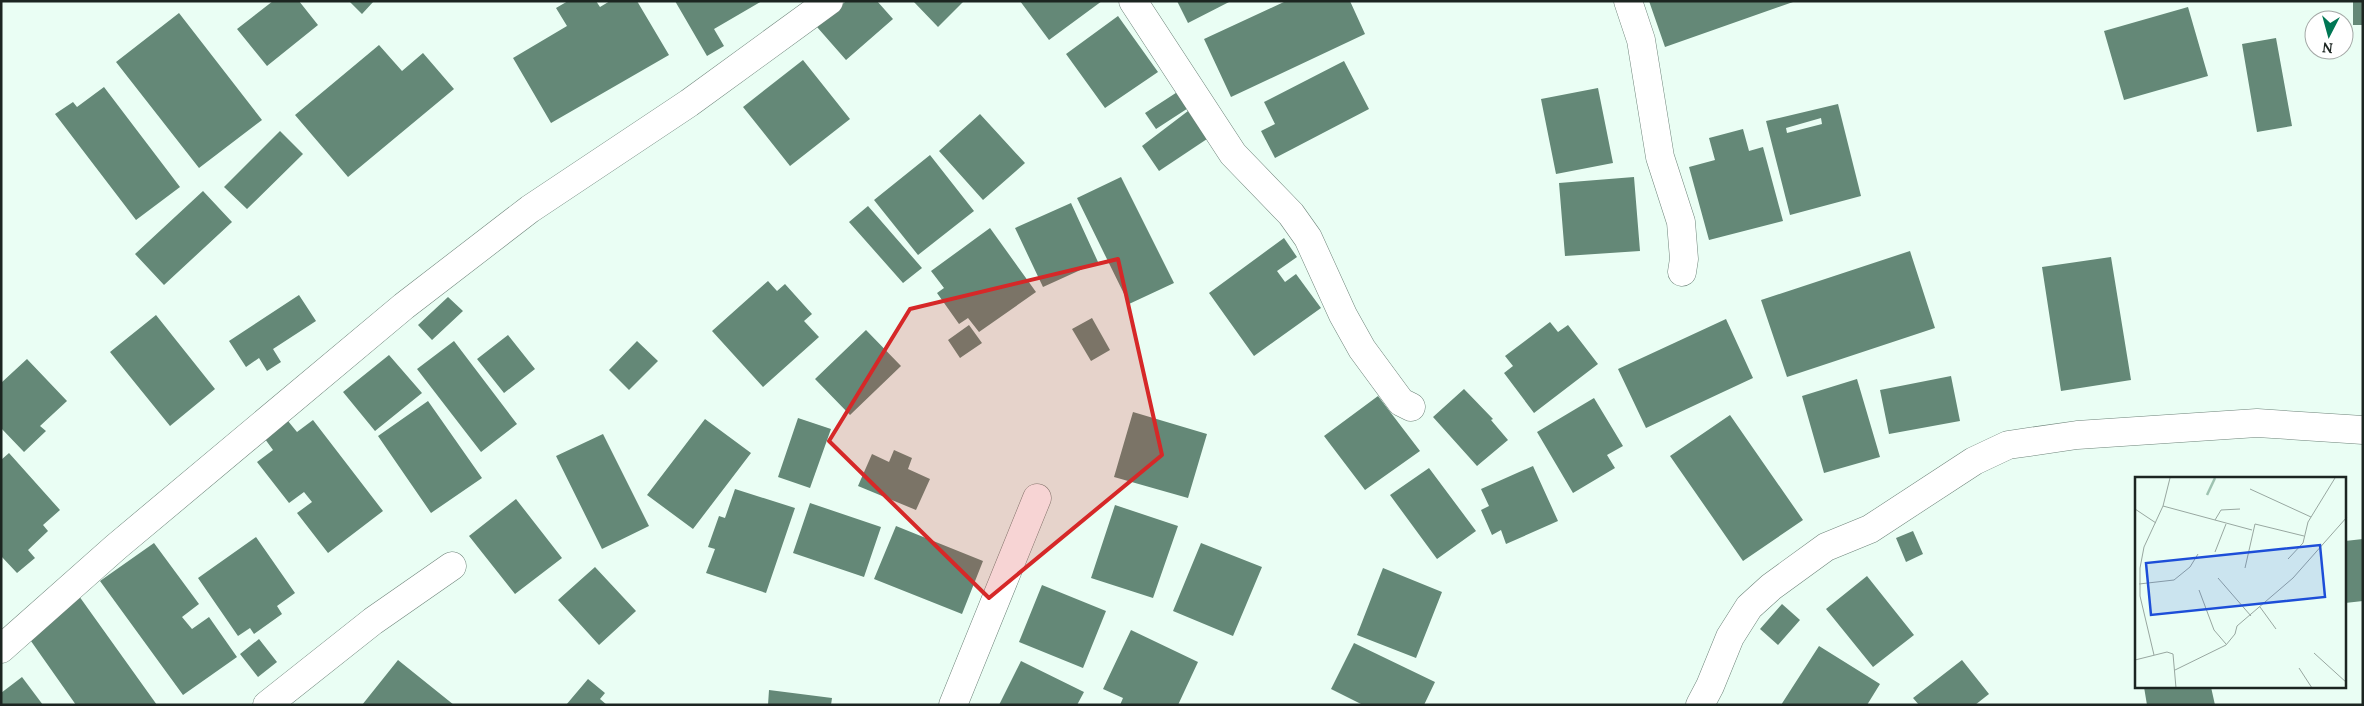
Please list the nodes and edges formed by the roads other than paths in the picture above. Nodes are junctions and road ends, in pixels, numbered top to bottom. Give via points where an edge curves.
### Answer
1 (829, 1) edge
2 (1133, 1) edge
3 (1628, 1) edge
4 (1682, 272) dead end
5 (1412, 407) dead end
6 (2363, 430) edge
7 (1037, 498) dead end
8 (452, 566) dead end
9 (1, 649) edge
10 (267, 705) edge
11 (953, 705) edge
12 (1700, 705) edge

1 - 9 street via 689,103 530,209 404,306 124,541
2 - 5 street via 1233,154 1291,214 1308,238 1362,349 1401,402
3 - 4 street via 1641,40 1660,157 1681,222
6 - 12 street via 2257,422 2077,435 2008,445 1974,461 1870,529 1826,548 1771,587 1748,607
7 - 11 street
8 - 10 street via 373,621

